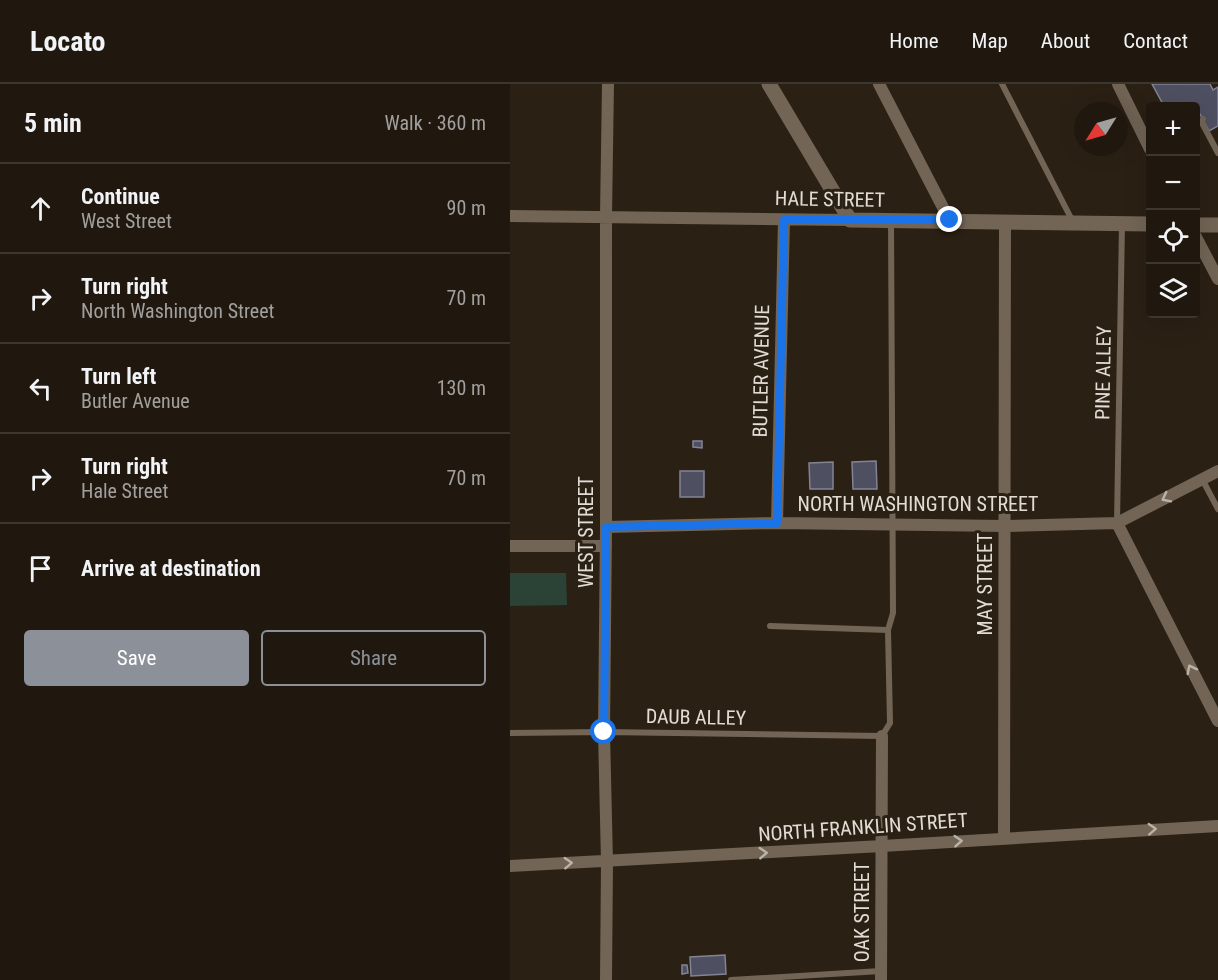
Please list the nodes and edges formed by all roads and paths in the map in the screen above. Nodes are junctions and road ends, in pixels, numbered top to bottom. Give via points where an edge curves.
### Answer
1 (608, 84) edge
2 (769, 84) edge
3 (879, 84) edge
4 (1002, 84) edge
5 (1118, 84) edge
6 (1203, 119) dead end
7 (1146, 140) edge
8 (1218, 153) edge
9 (510, 216) edge
10 (606, 216) junction
11 (784, 220) junction
12 (850, 220) junction
13 (891, 220) junction
14 (950, 220) junction
15 (1005, 222) junction
16 (1074, 223) junction
17 (1122, 224) junction
18 (1146, 224) edge
19 (1200, 225) edge
20 (1218, 225) edge
21 (1200, 245) edge
22 (1218, 279) edge
23 (1218, 471) edge
24 (1202, 479) junction
25 (1218, 509) edge
26 (777, 523) junction
27 (1117, 523) junction
28 (892, 524) junction
29 (1005, 526) junction
30 (606, 527) junction
31 (510, 546) edge
32 (606, 546) junction
33 (770, 626) dead end
34 (888, 630) junction
35 (1218, 721) edge
36 (604, 732) junction
37 (510, 733) edge
38 (882, 736) junction
39 (1218, 826) edge
40 (1004, 838) junction
41 (882, 846) junction
42 (607, 862) junction
43 (510, 866) edge
44 (881, 976) edge
45 (606, 980) edge
46 (731, 980) edge

1 - 10 street, WEST STREET
2 - 12 street
3 - 14 street
4 - 16 lane
5 - 7 street
6 - 8 lane via 1200,121
9 - 10 street, HALE STREET
10 - 11 street, HALE STREET
10 - 30 street, WEST STREET
11 - 12 street, HALE STREET
11 - 26 street, BUTLER AVENUE
12 - 13 street, HALE STREET
13 - 14 street, HALE STREET
13 - 28 lane
14 - 15 street, HALE STREET
15 - 16 street, HALE STREET
15 - 29 street, MAY STREET
16 - 17 street, HALE STREET
17 - 18 street, HALE STREET
17 - 27 lane, PINE ALLEY
19 - 20 street
21 - 22 street
23 - 24 street, NORTH WASHINGTON STREET
24 - 25 lane
24 -> 27 street, NORTH WASHINGTON STREET
26 - 28 street, NORTH WASHINGTON STREET
26 - 30 street, NORTH WASHINGTON STREET
27 - 29 street, NORTH WASHINGTON STREET
35 -> 27 street
28 - 29 street, NORTH WASHINGTON STREET
28 - 34 lane via 893,613
29 - 40 street, MAY STREET
30 - 32 street, WEST STREET
31 - 32 street
32 - 36 street, WEST STREET
33 - 34 lane
34 - 38 lane via 890,723
36 - 37 lane, DAUB ALLEY
36 - 38 lane, DAUB ALLEY
36 - 42 street, WEST STREET
38 - 41 street, OAK STREET
40 -> 39 street, NORTH FRANKLIN STREET
41 -> 40 street, NORTH FRANKLIN STREET
42 -> 41 street, NORTH FRANKLIN STREET
41 - 44 street, OAK STREET
43 -> 42 street, NORTH FRANKLIN STREET
42 - 45 street, WEST STREET
44 - 46 lane

